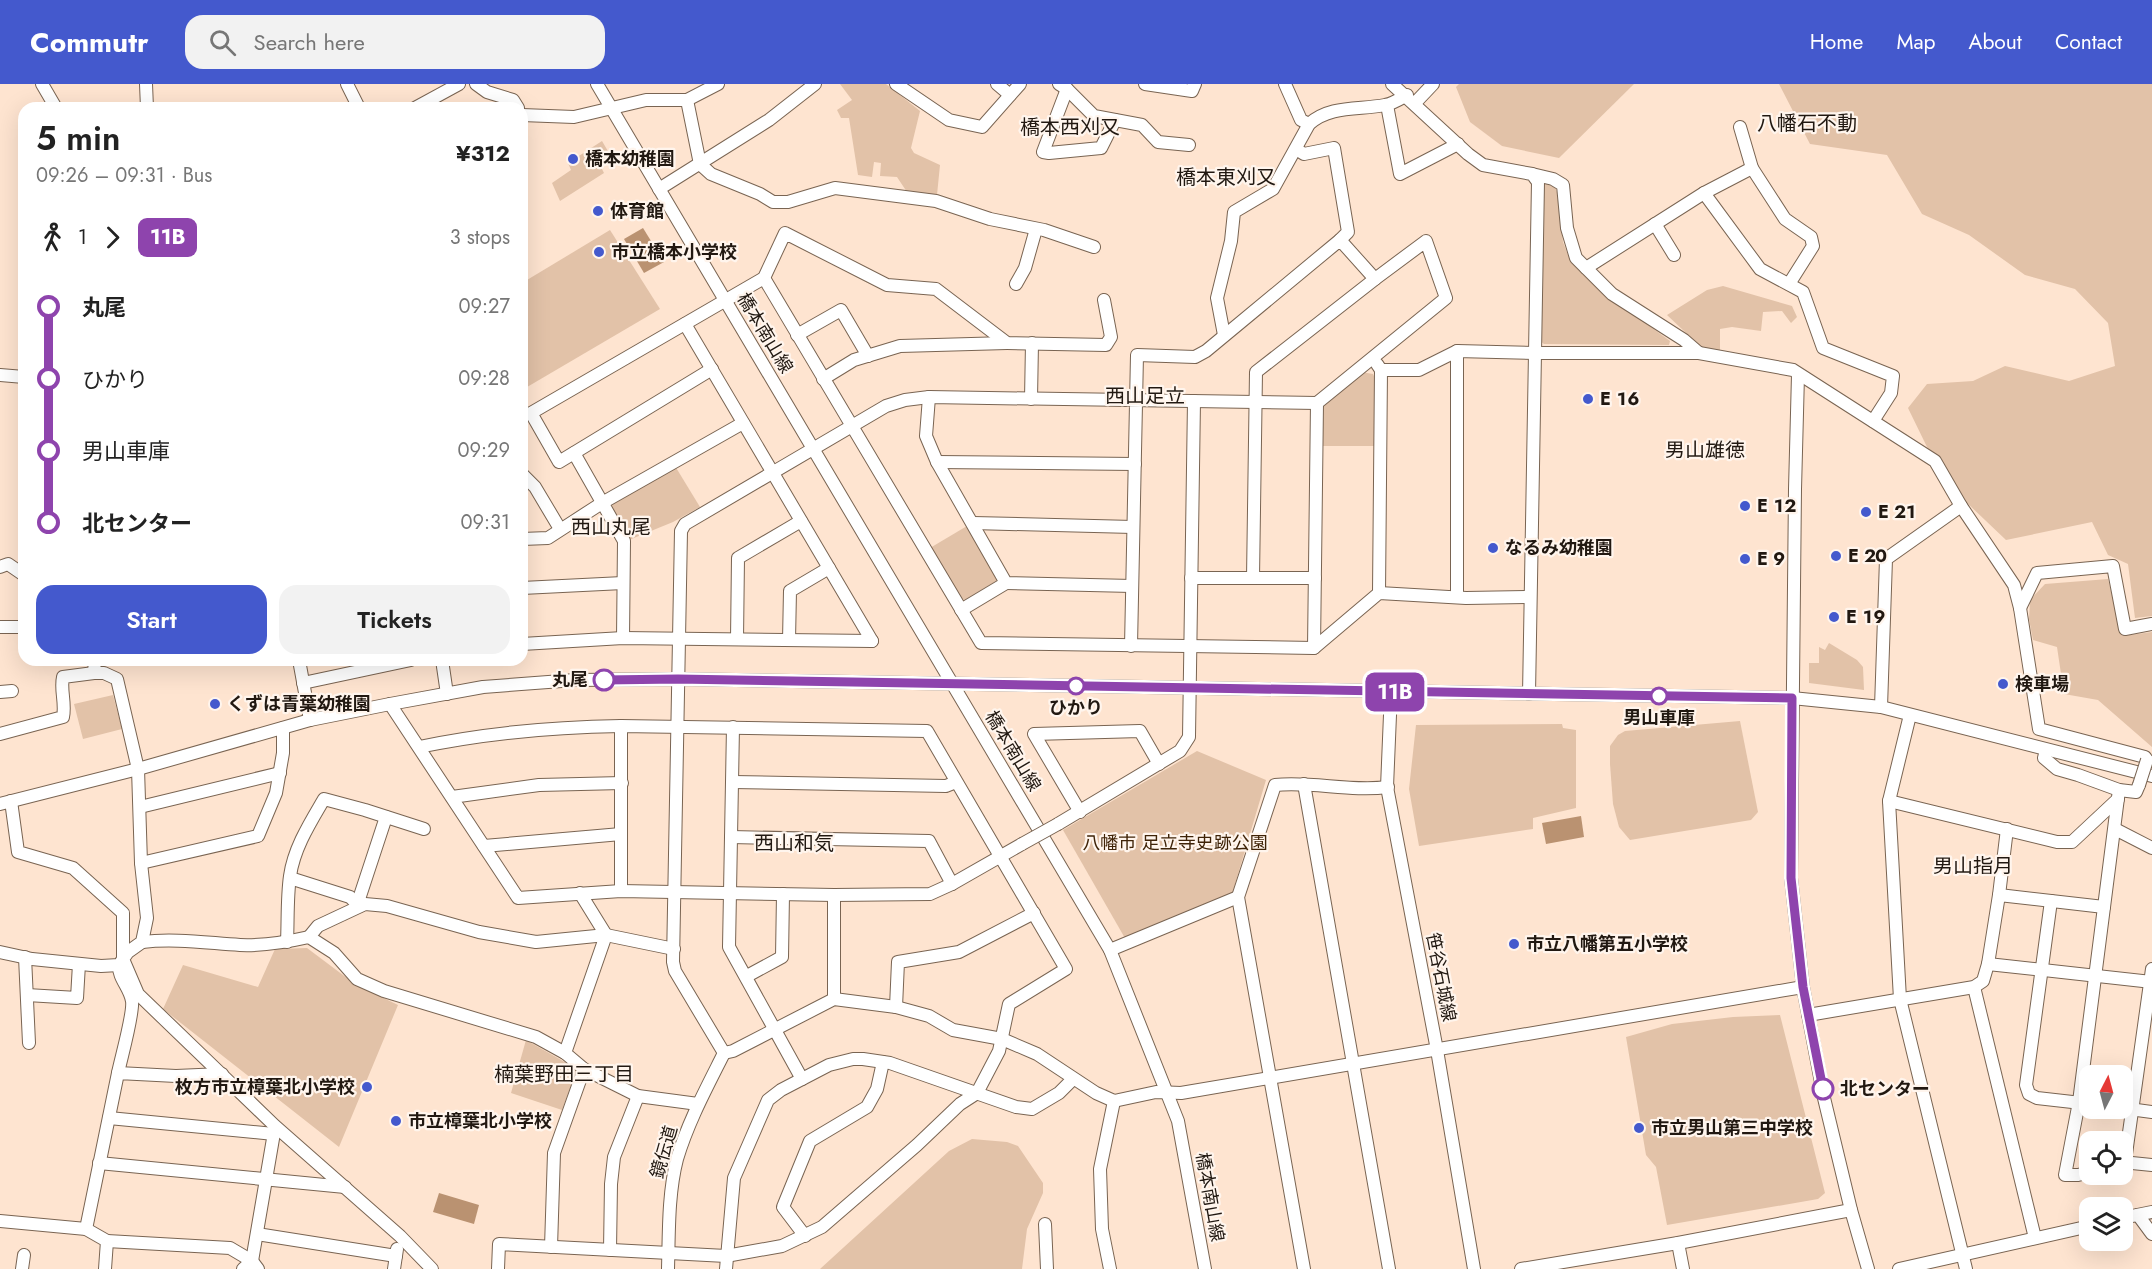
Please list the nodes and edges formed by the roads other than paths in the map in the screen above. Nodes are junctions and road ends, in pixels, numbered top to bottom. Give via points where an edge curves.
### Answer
1 (42, 84) edge
2 (146, 84) edge
3 (459, 84) edge
4 (476, 84) edge
5 (597, 84) edge
6 (718, 84) edge
7 (815, 84) edge
8 (896, 84) edge
9 (997, 84) edge
10 (1020, 84) edge
11 (1145, 84) edge
12 (1195, 84) edge
13 (1285, 84) edge
14 (1392, 84) edge
15 (1433, 84) edge
16 (350, 85) edge
17 (1063, 86) edge
18 (1010, 95) junction
19 (1411, 99) junction
20 (687, 100) junction
21 (52, 102) edge
22 (147, 102) edge
23 (357, 102) edge
24 (426, 102) edge
25 (514, 102) edge
26 (1387, 105) junction
27 (611, 108) junction
28 (528, 116) edge
29 (1115, 120) junction
30 (1309, 124) junction
31 (1740, 127) dead end
32 (1458, 144) junction
33 (1189, 145) dead end
34 (1296, 149) junction
35 (700, 165) junction
36 (1752, 168) junction
37 (1532, 174) junction
38 (659, 189) junction
39 (1704, 194) junction
40 (1655, 224) junction
41 (1036, 229) junction
42 (1340, 240) junction
43 (1094, 247) dead end
44 (1674, 255) dead end
45 (1586, 268) junction
46 (764, 278) junction
47 (1375, 279) junction
48 (1016, 284) dead end
49 (1789, 284) junction
50 (725, 300) junction
51 (1104, 300) dead end
52 (685, 324) junction
53 (797, 335) junction
54 (1224, 335) junction
55 (1007, 343) junction
56 (1032, 343) junction
57 (1457, 351) junction
58 (1699, 353) junction
59 (1535, 354) junction
60 (868, 356) junction
61 (1373, 358) junction
62 (712, 369) junction
63 (1381, 370) junction
64 (0, 375) edge
65 (1798, 375) junction
66 (18, 376) edge
67 (823, 379) junction
68 (929, 397) junction
69 (1031, 399) junction
70 (1136, 400) junction
71 (1194, 401) junction
72 (1256, 402) junction
73 (1317, 403) junction
74 (1873, 421) junction
75 (743, 423) junction
76 (851, 426) junction
77 (813, 448) junction
78 (574, 453) junction
79 (937, 462) junction
80 (1134, 464) junction
81 (772, 472) junction
82 (528, 480) edge
83 (602, 503) junction
84 (1961, 506) junction
85 (801, 521) junction
86 (973, 522) junction
87 (1133, 527) junction
88 (560, 530) junction
89 (528, 539) edge
90 (0, 567) edge
91 (829, 568) junction
92 (18, 571) edge
93 (1191, 578) junction
94 (1253, 578) junction
95 (1315, 578) junction
96 (1006, 583) junction
97 (623, 584) junction
98 (1132, 586) junction
99 (528, 588) edge
100 (1379, 593) junction
101 (1457, 597) junction
102 (1530, 597) junction
103 (2020, 608) junction
104 (961, 610) junction
105 (2152, 624) edge
106 (0, 627) edge
107 (18, 627) edge
108 (623, 638) junction
109 (678, 638) junction
110 (736, 639) junction
111 (789, 640) junction
112 (528, 644) edge
113 (1131, 646) junction
114 (1190, 647) junction
115 (1314, 648) junction
116 (95, 666) edge
117 (300, 666) edge
118 (383, 666) edge
119 (443, 666) edge
120 (678, 679) junction
121 (303, 683) junction
122 (952, 684) junction
123 (1189, 688) junction
124 (1391, 692) junction
125 (447, 694) junction
126 (1529, 694) junction
127 (1792, 698) junction
128 (390, 704) junction
129 (1881, 707) junction
130 (1910, 715) junction
131 (310, 720) junction
132 (621, 726) junction
133 (677, 727) junction
134 (733, 727) junction
135 (283, 728) junction
136 (0, 734) edge
137 (419, 747) junction
138 (2046, 750) junction
139 (1159, 764) junction
140 (138, 769) junction
141 (280, 773) junction
142 (2152, 776) edge
143 (733, 782) junction
144 (956, 782) junction
145 (622, 783) junction
146 (1304, 784) junction
147 (1388, 787) junction
148 (2119, 795) junction
149 (452, 797) junction
150 (1889, 801) junction
151 (6, 803) edge
152 (140, 807) junction
153 (1080, 812) junction
154 (386, 817) junction
155 (424, 829) dead end
156 (2007, 829) junction
157 (2115, 829) junction
158 (621, 834) junction
159 (731, 837) junction
160 (484, 846) junction
161 (2152, 848) edge
162 (1000, 856) junction
163 (141, 863) junction
164 (290, 878) junction
165 (952, 884) junction
166 (621, 891) junction
167 (579, 893) junction
168 (675, 893) junction
169 (730, 893) junction
170 (783, 894) junction
171 (834, 895) junction
172 (1999, 895) junction
173 (1238, 897) junction
174 (2051, 901) junction
175 (359, 906) junction
176 (2104, 907) junction
177 (1034, 914) junction
178 (606, 934) junction
179 (309, 937) junction
180 (142, 942) junction
181 (287, 942) junction
182 (674, 949) junction
183 (1110, 950) junction
184 (0, 952) edge
185 (25, 957) junction
186 (121, 962) junction
187 (80, 964) junction
188 (1988, 964) junction
189 (2040, 970) junction
190 (2094, 975) junction
191 (747, 976) junction
192 (2152, 978) edge
193 (1803, 987) junction
194 (1974, 987) junction
195 (27, 995) junction
196 (834, 999) junction
197 (1900, 999) junction
198 (896, 1007) junction
199 (1808, 1016) junction
200 (775, 1028) junction
201 (1002, 1039) junction
202 (29, 1043) dead end
203 (1437, 1050) junction
204 (565, 1053) junction
205 (724, 1053) junction
206 (883, 1062) junction
207 (1353, 1064) junction
208 (2087, 1065) edge
209 (584, 1069) junction
210 (117, 1072) junction
211 (222, 1074) junction
212 (1270, 1078) junction
213 (802, 1079) junction
214 (1072, 1079) junction
215 (2133, 1082) edge
216 (1168, 1093) junction
217 (977, 1094) junction
218 (638, 1096) junction
219 (1114, 1101) junction
220 (2079, 1102) edge
221 (698, 1104) junction
222 (2133, 1110) edge
223 (2152, 1112) edge
224 (109, 1118) junction
225 (2080, 1119) edge
226 (275, 1130) junction
227 (99, 1163) junction
228 (2133, 1163) edge
229 (2152, 1166) edge
230 (2079, 1175) edge
231 (266, 1179) junction
232 (345, 1187) junction
233 (1851, 1210) junction
234 (2152, 1212) edge
235 (2138, 1215) junction
236 (2133, 1216) edge
237 (0, 1221) edge
238 (1045, 1224) dead end
239 (2079, 1228) edge
240 (86, 1229) junction
241 (257, 1234) junction
242 (2152, 1234) edge
243 (400, 1236) junction
244 (805, 1236) junction
245 (2035, 1238) junction
246 (107, 1241) junction
247 (1678, 1243) junction
248 (551, 1247) junction
249 (610, 1250) junction
250 (669, 1253) junction
251 (24, 1255) dead end
252 (1962, 1255) junction
253 (396, 1256) junction
254 (726, 1256) junction
255 (251, 1266) edge
256 (22, 1269) edge
257 (105, 1269) edge
258 (394, 1269) edge
259 (432, 1269) edge
260 (498, 1269) edge
261 (668, 1269) edge
262 (726, 1269) edge
263 (1047, 1269) edge
264 (1110, 1269) edge
265 (1205, 1269) edge
266 (1304, 1269) edge
267 (1389, 1269) edge
268 (1474, 1269) edge
269 (1521, 1269) edge
270 (1683, 1269) edge
271 (1868, 1269) edge
272 (1899, 1269) edge
273 (1966, 1269) edge

1 - 21 street
2 - 22 street
3 - 24 street
4 - 25 street
5 - 27 street, 橋本南山線
6 - 20 street
7 - 35 street
8 - 18 street via 949,120 982,127
9 - 18 street
10 - 18 street
11 - 12 street via 1192,91
13 - 30 street via 1301,120
14 - 19 street
15 - 19 street
16 - 23 street
17 - 29 street via 1094,116
17 - 29 street via 1043,152 1101,148
19 - 26 street
19 - 32 street
20 - 27 street via 646,100
20 - 35 street
26 - 30 street via 1327,113
26 - 32 street via 1400,174
27 - 28 street via 574,117
27 - 38 street, 橋本南山線
29 - 33 street via 1142,125 1158,142
30 - 34 street
31 - 36 street
32 - 37 street via 1483,165
34 - 42 street via 1304,154 1334,148 1348,232
34 - 54 street via 1273,189 1234,212 1217,298
35 - 38 street
35 - 41 street via 711,174 773,202 788,202 836,188 936,201
36 - 39 street
36 - 49 street via 1785,219 1811,237 1813,246
37 - 45 street via 1563,185 1567,228 1576,258
37 - 59 street via 1538,182
38 - 50 street, 橋本南山線
39 - 40 street
39 - 49 street via 1760,269
40 - 44 street
40 - 45 street
41 - 43 street
41 - 48 street
42 - 47 street
42 - 54 street
45 - 58 street via 1612,294
46 - 50 street
46 - 53 street
46 - 55 street via 785,233 887,285 936,289
47 - 61 street via 1426,241 1446,298
47 - 72 street via 1257,372
49 - 74 street via 1803,292 1823,348 1893,376 1891,393
50 - 52 street
50 - 77 street, 橋本南山線
51 - 56 street via 1111,337 1106,345
52 - 62 street
52 - 78 street via 531,413 559,462
53 - 60 street via 841,310
53 - 67 street
54 - 70 street via 1195,357 1137,355
55 - 56 street
55 - 60 street via 900,346
56 - 69 street
57 - 59 street
57 - 63 street via 1419,370
57 - 101 street
58 - 59 street
58 - 65 street via 1793,370
59 - 102 street
60 - 67 street
61 - 63 street
61 - 73 street
62 - 75 street
62 - 78 street
63 - 100 street
64 - 66 street
65 - 74 street
65 - 127 street
67 - 76 street
68 - 69 street
68 - 76 street via 886,406
68 - 79 street via 926,436
69 - 70 street
70 - 71 street
70 - 80 street
71 - 72 street
71 - 93 street
72 - 73 street
72 - 94 street
73 - 95 street
74 - 84 street via 1935,461
75 - 81 street
75 - 83 street
76 - 77 street
76 - 104 street
77 - 81 street
77 - 122 street, 橋本南山線
78 - 83 street
79 - 80 street
79 - 86 street
80 - 87 street
81 - 85 street
81 - 109 street via 685,524 681,531
82 - 88 street
83 - 88 street
83 - 97 street via 624,541
84 - 103 street via 2014,585
84 - 129 street via 1886,559
85 - 91 street
85 - 110 street via 738,558
86 - 87 street
86 - 96 street
87 - 98 street
88 - 89 street via 548,538
90 - 92 street via 8,564
91 - 111 street via 790,591
91 - 111 street via 872,641
93 - 94 street
93 - 114 street
94 - 95 street
95 - 115 street
96 - 98 street
96 - 104 street
97 - 99 street
97 - 108 street
98 - 113 street
100 - 101 street
100 - 115 street
101 - 102 street
102 - 126 street
103 - 105 street via 2037,573 2113,566 2125,629
103 - 148 street, bridge via 2039,729 2147,760 2136,792
104 - 113 street via 981,643
106 - 107 street
108 - 109 street
108 - 112 street
109 - 110 street
109 - 120 street
110 - 111 street
113 - 114 street
114 - 115 street
114 - 123 street
116 - 136 street via 63,677 63,717
116 - 140 street via 117,679
117 - 121 street
118 - 121 street
119 - 125 street
120 - 122 street
120 - 125 street via 575,681 483,687
120 - 133 street
121 - 131 street
122 - 123 street
122 - 183 street, 橋本南山線
123 - 124 street
123 - 139 street via 1189,737 1180,751
124 - 126 street
124 - 147 street, 笹谷石城線
125 - 128 street
126 - 127 street
127 - 129 street
127 - 193 street via 1791,878
128 - 131 street
128 - 137 street
129 - 130 street
130 - 138 street
130 - 150 street
131 - 135 street
132 - 133 street
132 - 137 street via 538,729
132 - 145 street
133 - 134 street
133 - 168 street
134 - 143 street
134 - 144 street via 927,731
135 - 140 street
135 - 141 street
137 - 149 street
138 - 142 street
138 - 148 street via 2044,758 2057,769
139 - 153 street
139 - 153 street via 1140,732 1034,734
140 - 151 street
140 - 152 street
141 - 152 street
141 - 163 street via 258,836
143 - 144 street via 946,786
143 - 159 street
144 - 162 street
145 - 149 street via 539,785
145 - 158 street
146 - 147 street
146 - 173 street via 1275,785
146 - 207 street
147 - 203 street, 笹谷石城線
148 - 156 street via 2072,842 2056,842
148 - 157 street
149 - 160 street
150 - 156 street
150 - 197 street
151 - 186 street via 18,852 73,868 123,913
152 - 163 street
153 - 162 street, bridge
154 - 155 street
154 - 164 street via 324,800 299,844
154 - 175 street
156 - 172 street
157 - 161 street
157 - 176 street
158 - 160 street
158 - 166 street
159 - 165 street via 929,841
159 - 169 street
160 - 167 street via 518,898
162 - 165 street
162 - 177 street
163 - 180 street via 147,918
164 - 175 street via 350,897
164 - 181 street
165 - 171 street via 930,894
166 - 167 street
166 - 168 street
167 - 178 street
168 - 169 street
168 - 182 street
169 - 170 street
169 - 191 street via 729,947
170 - 171 street
170 - 191 street via 782,957
171 - 196 street
172 - 174 street
172 - 188 street
173 - 183 street
173 - 212 street
174 - 176 street
174 - 189 street
175 - 178 street via 387,906 479,932 536,942
175 - 179 street via 318,926
176 - 190 street
177 - 198 street via 959,952 898,962
177 - 201 street via 1066,969 1009,1004
178 - 182 street
178 - 204 street
179 - 181 street
179 - 204 street via 334,953 357,979 536,1037
180 - 181 street
180 - 186 street
182 - 205 street via 675,971
183 - 216 street, 橋本南山線
184 - 185 street
185 - 187 street
185 - 195 street
186 - 187 street
186 - 210 street via 119,971 132,1002
186 - 211 street via 138,994
187 - 195 street via 77,998
188 - 189 street
188 - 194 street via 1983,981
189 - 190 street
189 - 220 street via 2026,1086 2029,1094 2037,1098
190 - 192 street
190 - 208 street
191 - 200 street
192 - 215 street
193 - 199 street
193 - 203 street
194 - 197 street
194 - 245 street
195 - 202 street
196 - 198 street
196 - 200 street
197 - 199 street
197 - 252 street
198 - 201 street via 929,1016 953,1030
199 - 233 street
200 - 205 street
200 - 213 street
201 - 214 street via 1037,1054
201 - 217 street
203 - 207 street
203 - 268 street, 笹谷石城線
204 - 209 street
205 - 221 street, 鏡伝道
206 - 213 street via 853,1059 829,1065
206 - 217 street
206 - 244 street via 877,1089 867,1107 810,1141 783,1207
207 - 212 street
207 - 267 street
209 - 218 street
209 - 248 street via 554,1153
210 - 211 street
210 - 224 street
211 - 226 street
212 - 216 street
212 - 266 street
213 - 254 street via 768,1100 734,1178
214 - 217 street via 1059,1093 1032,1109
214 - 219 street
216 - 219 street
216 - 265 street, 橋本南山線 via 1178,1121
217 - 244 street via 960,1104 822,1227
218 - 221 street
218 - 249 street via 614,1157
219 - 264 street via 1100,1169 1102,1229
221 - 250 street, 鏡伝道 via 678,1158 671,1191
222 - 223 street
224 - 226 street
224 - 227 street
225 - 230 street via 2065,1175
226 - 231 street
226 - 232 street
227 - 231 street
227 - 240 street
228 - 229 street
231 - 232 street
231 - 241 street
232 - 243 street
233 - 247 street
233 - 271 street
234 - 235 street
235 - 236 street
235 - 242 street
237 - 240 street
238 - 263 street
239 - 245 street
240 - 246 street
241 - 253 street
241 - 255 street
243 - 253 street
243 - 259 street
244 - 254 street via 782,1246
245 - 252 street
246 - 255 street via 230,1248
246 - 257 street
247 - 269 street
247 - 270 street
248 - 249 street
248 - 260 street via 500,1244
249 - 250 street
250 - 254 street
250 - 261 street, 鏡伝道
251 - 256 street
252 - 272 street
252 - 273 street
253 - 258 street
254 - 262 street

